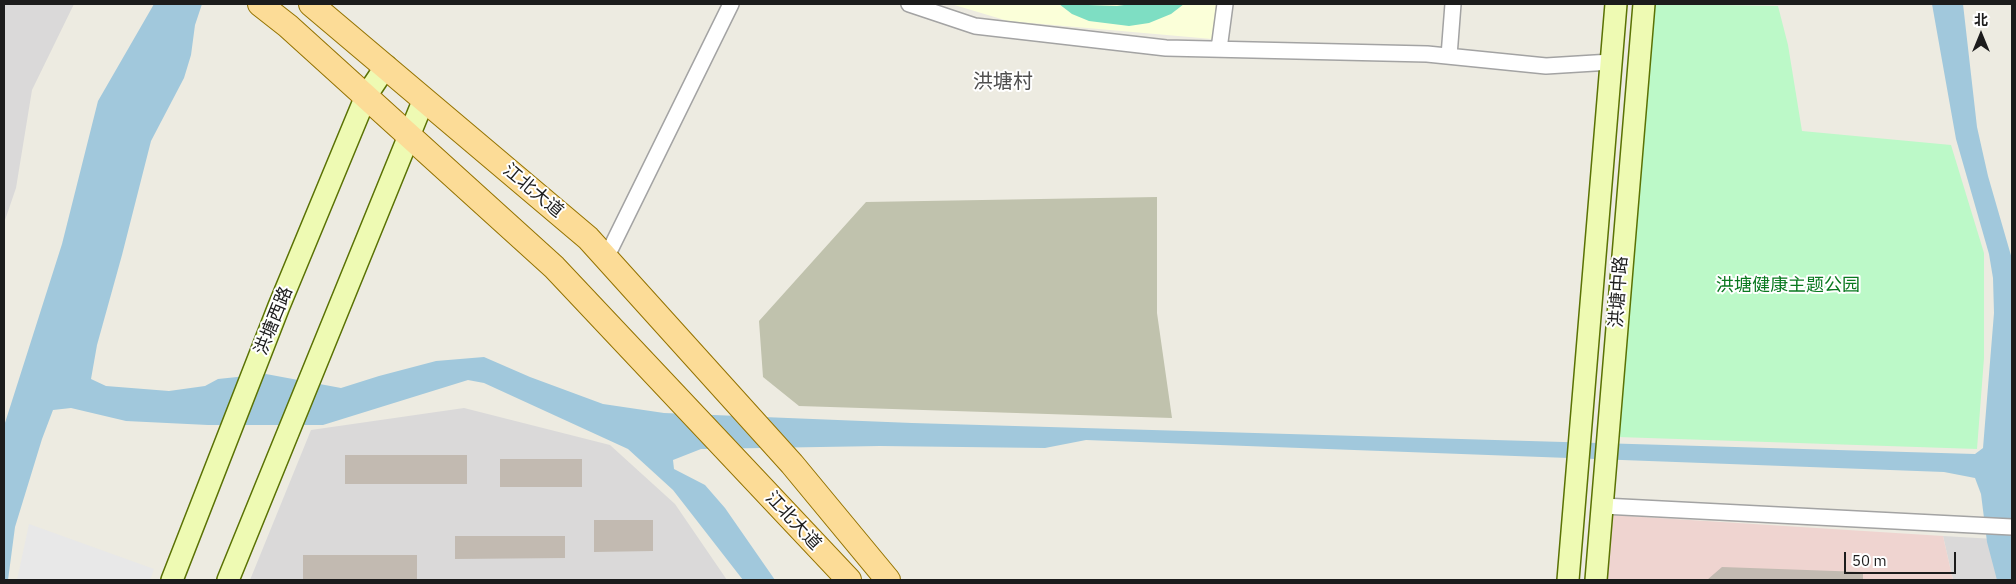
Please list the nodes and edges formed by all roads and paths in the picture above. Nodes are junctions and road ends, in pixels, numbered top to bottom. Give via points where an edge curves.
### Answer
1 (260, 4) edge
2 (310, 4) edge
3 (731, 4) edge
4 (909, 4) edge
5 (1225, 4) edge
6 (1453, 4) edge
7 (1616, 4) edge
8 (1644, 4) edge
9 (1219, 50) junction
10 (1449, 56) junction
11 (1611, 62) junction
12 (386, 66) junction
13 (366, 96) junction
14 (424, 99) junction
15 (408, 134) junction
16 (606, 258) junction
17 (1603, 506) junction
18 (2012, 527) edge
19 (172, 580) edge
20 (228, 580) edge
21 (849, 580) edge
22 (888, 580) edge
23 (1568, 580) edge
24 (1596, 580) edge

1 - 13 main road
2 - 12 main road, 江北大道
3 - 16 street
4 - 9 street via 975,26 1166,48
5 - 9 street
6 - 10 street
7 - 11 main road, 洪塘中路
8 - 17 main road, 洪塘中路
9 - 10 street
10 - 11 street via 1546,66
11 - 23 main road, 洪塘中路
12 - 13 main road, 洪塘西路
12 - 14 main road, 江北大道
13 - 15 main road
13 - 19 main road, 洪塘西路
14 - 15 main road
14 - 16 main road, 江北大道 via 588,238
15 - 20 main road
15 - 21 main road, 江北大道 via 554,267
16 - 22 main road, 江北大道 via 792,464
17 - 18 street
17 - 24 main road, 洪塘中路

